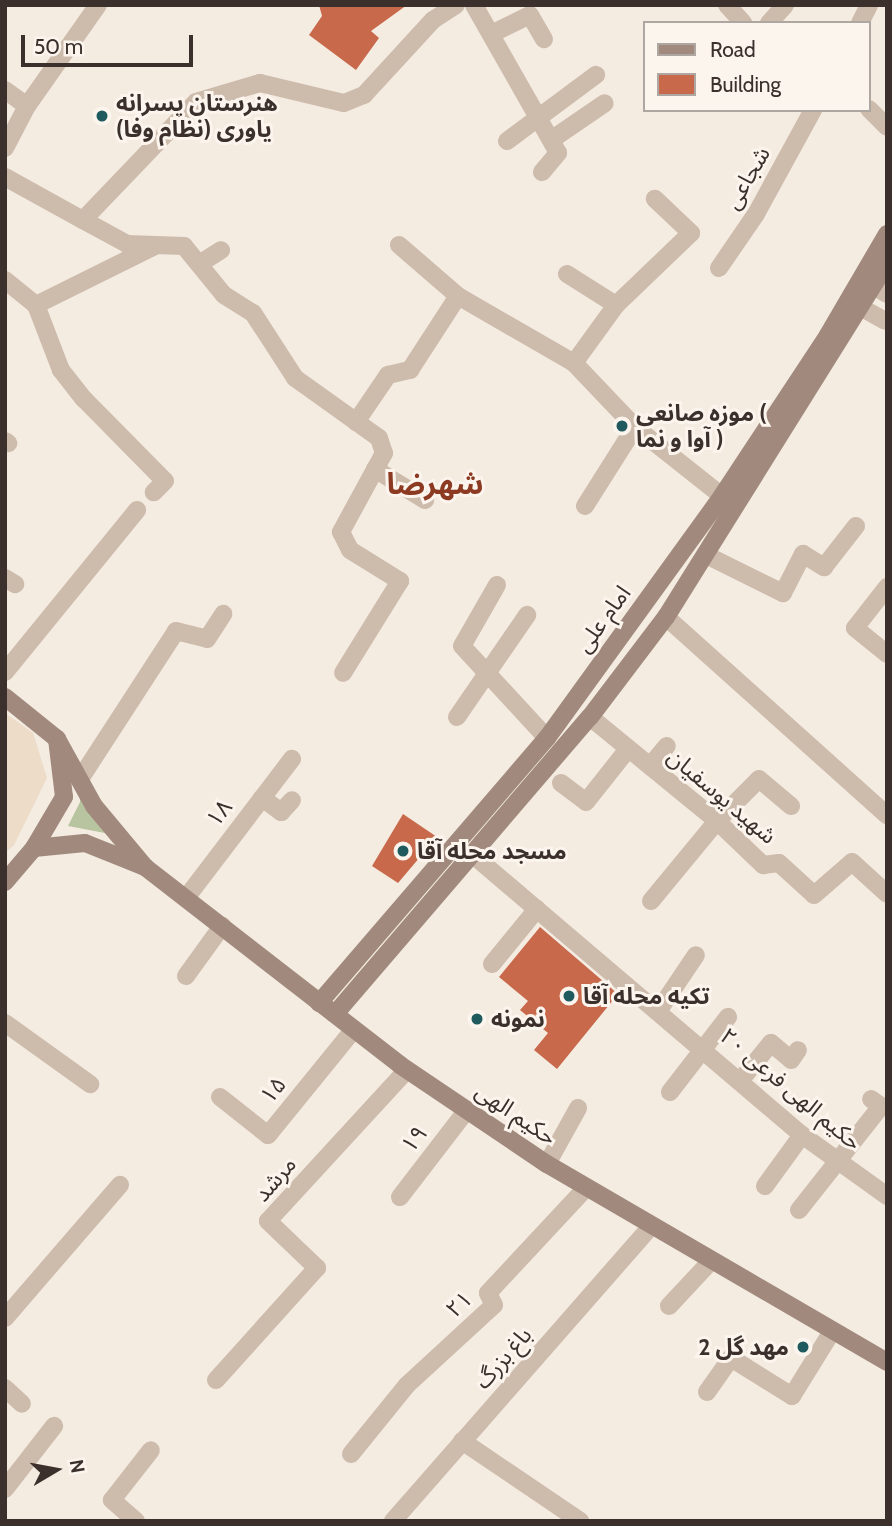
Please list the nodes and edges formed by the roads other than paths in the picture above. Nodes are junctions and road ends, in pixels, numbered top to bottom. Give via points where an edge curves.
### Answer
1 (98, 5) edge
2 (456, 5) edge
3 (474, 5) edge
4 (727, 5) edge
5 (785, 5) edge
6 (869, 5) edge
7 (741, 21) edge
8 (771, 21) edge
9 (861, 21) edge
10 (491, 34) junction
11 (544, 39) dead end
12 (596, 75) dead end
13 (5, 90) edge
14 (605, 103) dead end
15 (27, 106) junction
16 (871, 111) edge
17 (812, 112) edge
18 (536, 115) junction
19 (887, 127) edge
20 (551, 140) junction
21 (507, 141) dead end
22 (5, 148) edge
23 (542, 172) dead end
24 (5, 177) edge
25 (655, 199) dead end
26 (83, 220) junction
27 (887, 234) edge
28 (156, 245) junction
29 (399, 245) dead end
30 (221, 250) dead end
31 (887, 263) edge
32 (199, 264) junction
33 (719, 268) dead end
34 (568, 274) dead end
35 (5, 280) edge
36 (880, 290) edge
37 (458, 296) junction
38 (36, 304) junction
39 (616, 304) junction
40 (862, 308) junction
41 (885, 321) edge
42 (574, 363) junction
43 (356, 422) junction
44 (635, 426) junction
45 (375, 469) junction
46 (154, 492) dead end
47 (722, 496) junction
48 (425, 499) dead end
49 (585, 506) dead end
50 (137, 510) dead end
51 (856, 526) dead end
52 (706, 555) junction
53 (497, 585) dead end
54 (887, 587) edge
55 (223, 614) dead end
56 (527, 615) dead end
57 (666, 617) junction
58 (887, 654) edge
59 (5, 672) edge
60 (343, 673) dead end
61 (488, 674) junction
62 (5, 697) edge
63 (457, 717) dead end
64 (590, 717) junction
65 (547, 738) junction
66 (57, 739) junction
67 (667, 746) dead end
68 (628, 749) junction
69 (292, 759) dead end
70 (650, 766) junction
71 (80, 779) junction
72 (561, 783) dead end
73 (262, 798) junction
74 (292, 800) dead end
75 (791, 806) dead end
76 (887, 815) edge
77 (717, 821) junction
78 (34, 848) junction
79 (473, 855) junction
80 (145, 867) junction
81 (5, 882) edge
82 (887, 894) edge
83 (186, 898) junction
84 (651, 901) dead end
85 (537, 909) junction
86 (222, 926) junction
87 (696, 955) dead end
88 (492, 964) dead end
89 (186, 976) dead end
90 (319, 1003) junction
91 (659, 1010) junction
92 (335, 1014) junction
93 (728, 1017) dead end
94 (5, 1023) edge
95 (354, 1029) junction
96 (703, 1048) junction
97 (798, 1049) dead end
98 (407, 1070) junction
99 (740, 1080) junction
100 (90, 1084) dead end
101 (670, 1093) dead end
102 (220, 1097) dead end
103 (871, 1098) dead end
104 (578, 1108) dead end
105 (467, 1110) junction
106 (802, 1135) junction
107 (837, 1160) junction
108 (547, 1164) junction
109 (120, 1185) dead end
110 (765, 1186) dead end
111 (586, 1188) junction
112 (884, 1190) edge
113 (400, 1197) dead end
114 (799, 1210) dead end
115 (650, 1227) junction
116 (710, 1262) junction
117 (669, 1306) dead end
118 (5, 1318) edge
119 (831, 1333) junction
120 (887, 1362) edge
121 (216, 1380) dead end
122 (5, 1388) edge
123 (707, 1392) dead end
124 (22, 1404) dead end
125 (54, 1426) dead end
126 (462, 1441) junction
127 (151, 1450) dead end
128 (351, 1454) dead end
129 (5, 1489) edge
130 (136, 1521) edge
131 (393, 1521) edge
132 (580, 1521) edge

1 - 15 street
2 - 26 street via 433,20 364,95 344,103 260,83 196,102
3 - 10 street
4 - 7 street
5 - 8 street
6 - 9 street
10 - 11 street via 530,15
10 - 18 street
12 - 18 street
13 - 15 street
14 - 20 street
15 - 22 street
16 - 19 street
17 - 33 street, شجاعی via 756,214
18 - 20 street
18 - 21 street
20 - 23 street via 558,153
24 - 26 street
25 - 39 street via 691,233
26 - 28 street via 127,244
27 - 47 main road, امام علی via 828,335
28 - 32 street via 184,246
28 - 38 street
29 - 37 street
30 - 32 street
31 - 36 main road
32 - 43 street via 224,295 253,313 295,378
34 - 39 street
35 - 38 street
36 - 40 main road
37 - 42 street
37 - 43 street via 410,370 388,375
38 - 46 street via 61,370 165,481
39 - 42 street
40 - 41 street
40 - 52 main road
42 - 44 street
43 - 45 street via 379,438 384,453
44 - 47 street
44 - 49 street
45 - 48 street
45 - 60 street via 341,532 350,550 400,581
47 - 65 main road, امام علی
50 - 59 street
51 - 52 street via 824,567 803,554 783,593
52 - 57 main road
53 - 61 street via 462,646
54 - 58 street via 855,628
55 - 71 street via 207,639 176,631
56 - 61 street
57 - 64 main road
57 - 76 street
61 - 63 street
61 - 65 street
62 - 66 main road
64 - 68 street, شهید یوسفیان
64 - 79 main road
65 - 90 main road, امام علی
66 - 71 main road
66 - 78 main road via 64,797
67 - 70 street
68 - 70 street, شهید یوسفیان
68 - 72 street via 586,802
69 - 73 street, ۱۸
70 - 77 street, شهید یوسفیان
71 - 80 main road via 94,806
73 - 74 street via 281,812
73 - 83 street, ۱۸
75 - 77 street via 759,779
77 - 82 street, شهید یوسفیان via 763,865 779,863 814,895 852,862
77 - 84 street
78 - 80 main road via 85,844
78 - 81 main road
79 - 85 street, حکیم الهی فرعی ۲۰
79 - 92 main road
80 - 83 main road, حکیم الهی
83 - 86 main road, حکیم الهی
85 - 88 street
85 - 91 street, حکیم الهی فرعی ۲۰
86 - 89 street
86 - 90 main road, حکیم الهی
87 - 91 street
90 - 92 main road, حکیم الهی
91 - 96 street, حکیم الهی فرعی ۲۰
92 - 95 main road, حکیم الهی
93 - 96 street
94 - 100 street
95 - 98 main road, حکیم الهی
95 - 102 street, ۱۵ via 268,1135
96 - 99 street, حکیم الهی فرعی ۲۰
96 - 101 street
97 - 99 street via 791,1060 771,1043
98 - 105 main road, حکیم الهی
98 - 121 street, مرشد via 268,1221 317,1268
99 - 106 street, حکیم الهی فرعی ۲۰
103 - 107 street via 881,1106
104 - 108 street
105 - 108 main road, حکیم الهی
105 - 113 street, ۱۹
106 - 107 street, حکیم الهی فرعی ۲۰
106 - 110 street
107 - 112 street, حکیم الهی فرعی ۲۰
107 - 114 street
108 - 111 main road, حکیم الهی
109 - 118 street
111 - 115 main road, حکیم الهی
111 - 128 street, ۲۱ via 488,1293 494,1305 407,1385
115 - 116 main road, حکیم الهی
115 - 126 street, باغ بزرگ
116 - 117 street
116 - 119 main road, حکیم الهی
119 - 120 main road, حکیم الهی
119 - 123 street via 792,1396 731,1358
122 - 124 street
125 - 129 street
126 - 131 street, باغ بزرگ
126 - 132 street
127 - 130 street via 112,1500

